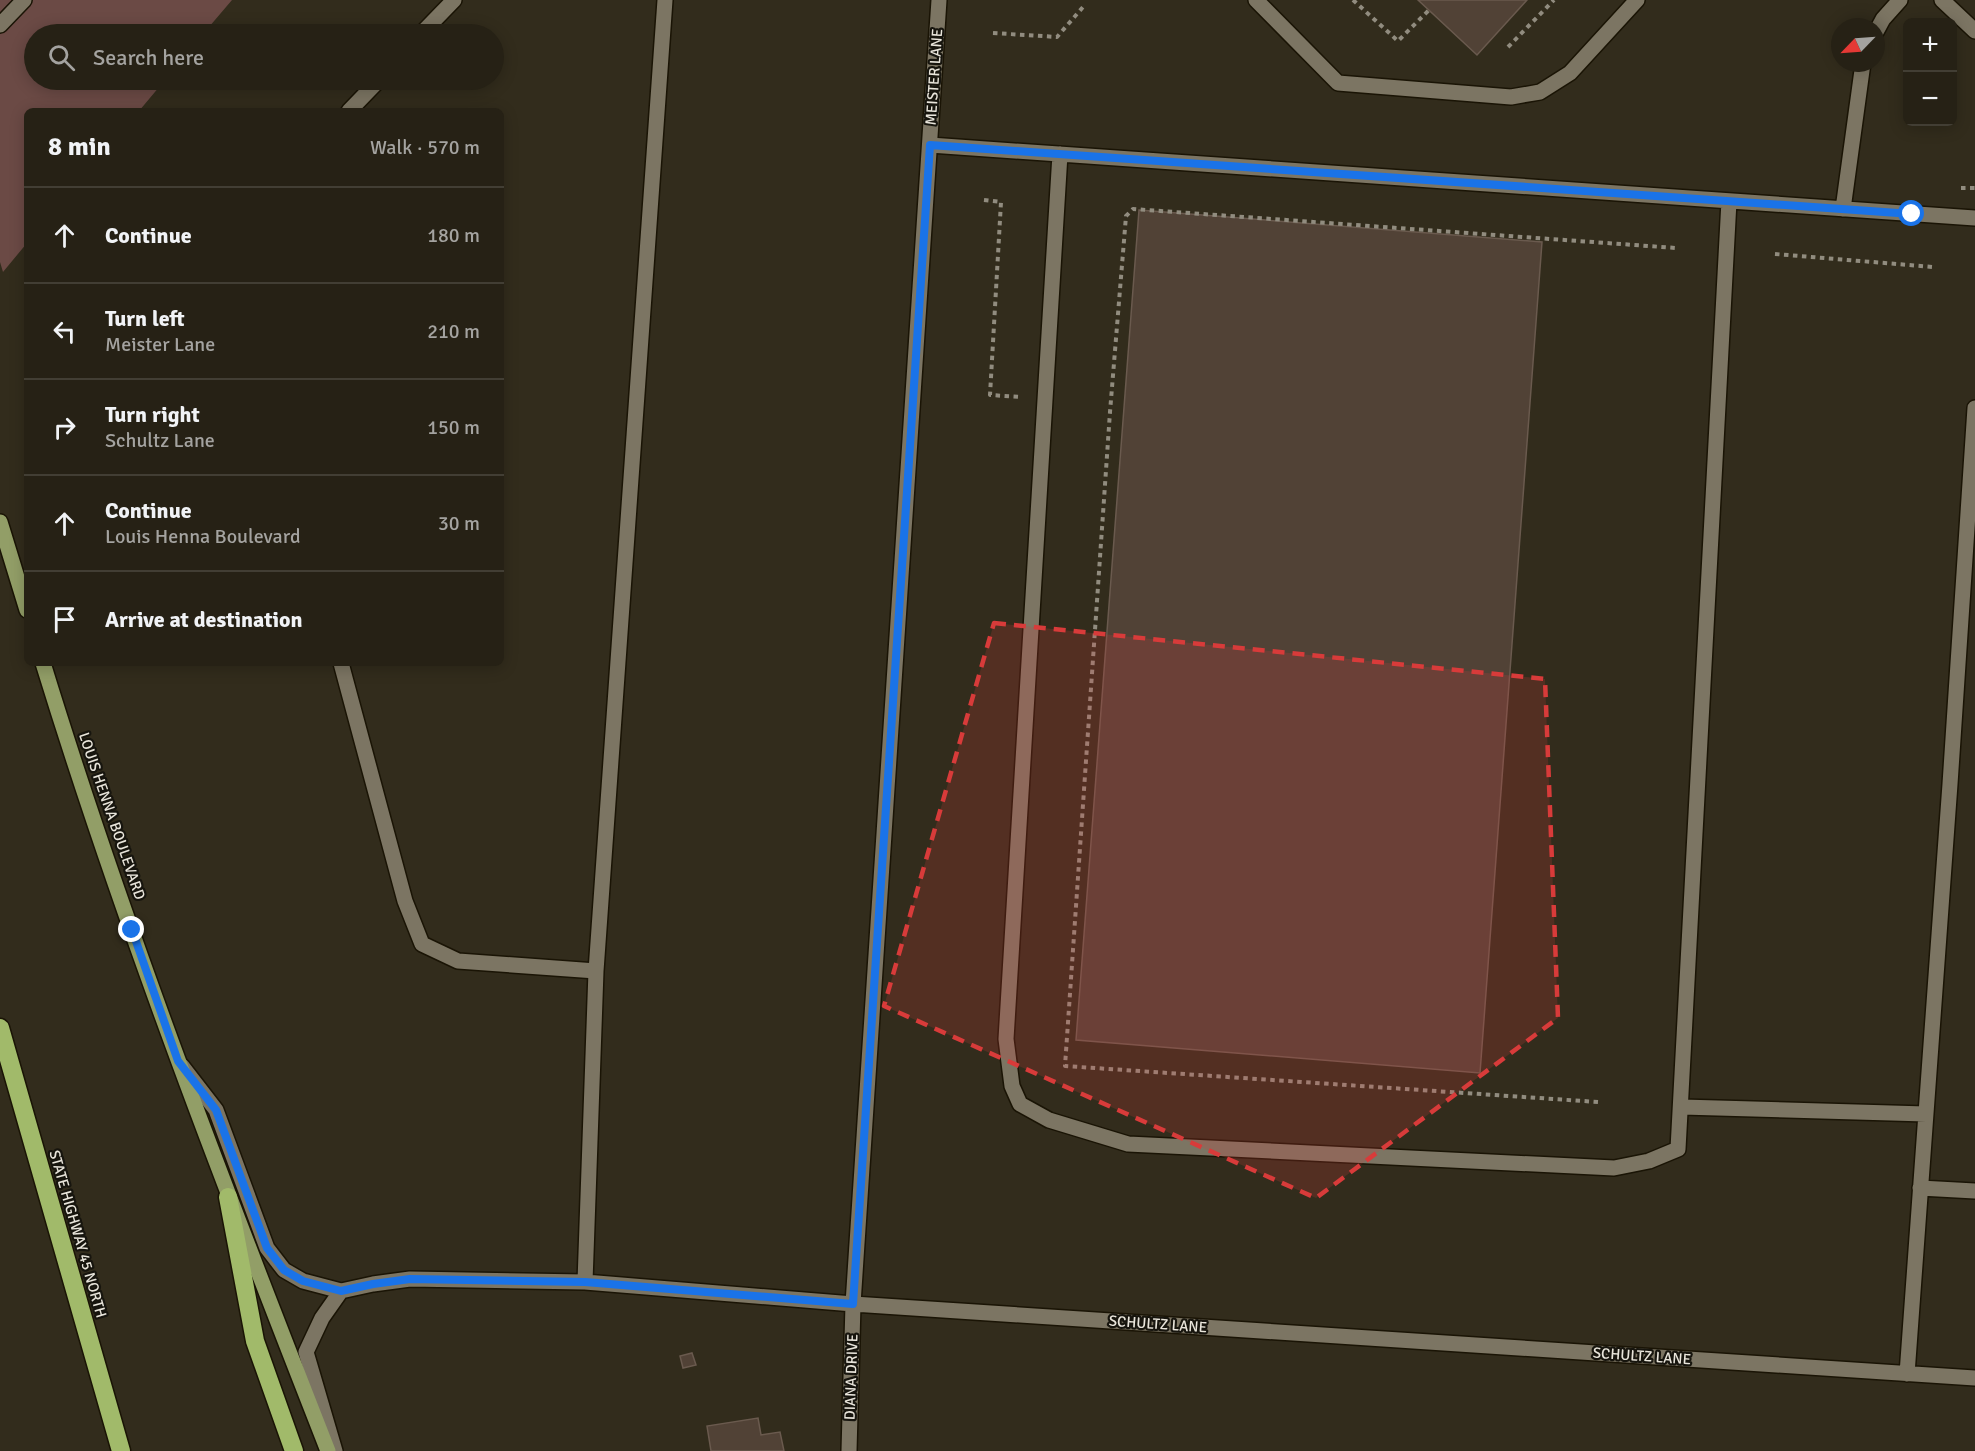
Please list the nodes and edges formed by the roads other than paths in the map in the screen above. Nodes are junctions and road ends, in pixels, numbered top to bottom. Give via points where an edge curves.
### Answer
1 (24, 0) edge
2 (454, 0) edge
3 (664, 0) edge
4 (939, 0) edge
5 (1256, 0) edge
6 (1637, 0) edge
7 (1900, 0) edge
8 (1942, 0) edge
9 (1883, 18) edge
10 (431, 24) edge
11 (0, 25) edge
12 (1975, 31) edge
13 (1862, 72) edge
14 (369, 90) edge
15 (352, 108) edge
16 (930, 145) junction
17 (1060, 154) junction
18 (1729, 201) junction
19 (1842, 209) junction
20 (1975, 218) edge
21 (1975, 408) edge
22 (0, 522) edge
23 (24, 600) edge
24 (44, 666) edge
25 (342, 666) edge
26 (596, 971) junction
27 (0, 1028) edge
28 (178, 1061) junction
29 (1682, 1107) junction
30 (1926, 1114) junction
31 (1920, 1188) junction
32 (1975, 1191) edge
33 (228, 1197) junction
34 (585, 1282) junction
35 (341, 1291) junction
36 (853, 1304) junction
37 (1907, 1374) junction
38 (1975, 1378) edge
39 (121, 1451) edge
40 (294, 1451) edge
41 (328, 1451) edge
42 (335, 1451) edge
43 (849, 1451) edge

1 - 11 street
2 - 10 street
3 - 26 street
4 - 16 street, MEISTER LANE
5 - 6 street via 1338,83 1511,97 1540,92 1570,73
7 - 9 street
8 - 12 street
13 - 19 street
14 - 15 street
16 - 17 street
16 - 36 street, MEISTER LANE
17 - 18 street
17 - 29 street via 1006,1040 1012,1086 1020,1104 1049,1120 1128,1144 1614,1168 1678,1149
18 - 19 street
18 - 29 street
19 - 20 street
21 - 30 street
22 - 23 main road
24 - 28 main road, LOUIS HENNA BOULEVARD
25 - 26 street via 405,901 422,944 458,961
26 - 34 street
27 - 39 highway, STATE HIGHWAY 45 NORTH
28 - 33 main road, LOUIS HENNA BOULEVARD
28 - 35 street, SCHULTZ LANE via 216,1110 267,1248 293,1276
29 - 30 street
30 - 31 street
31 - 32 street
31 - 37 street
33 - 40 highway via 255,1341
33 - 41 main road, LOUIS HENNA BOULEVARD
34 - 35 street, SCHULTZ LANE via 410,1279
34 - 36 street, SCHULTZ LANE
35 - 42 street via 322,1318 306,1352
36 - 37 street, SCHULTZ LANE
36 - 43 street, DIANA DRIVE
37 - 38 street, SCHULTZ LANE

